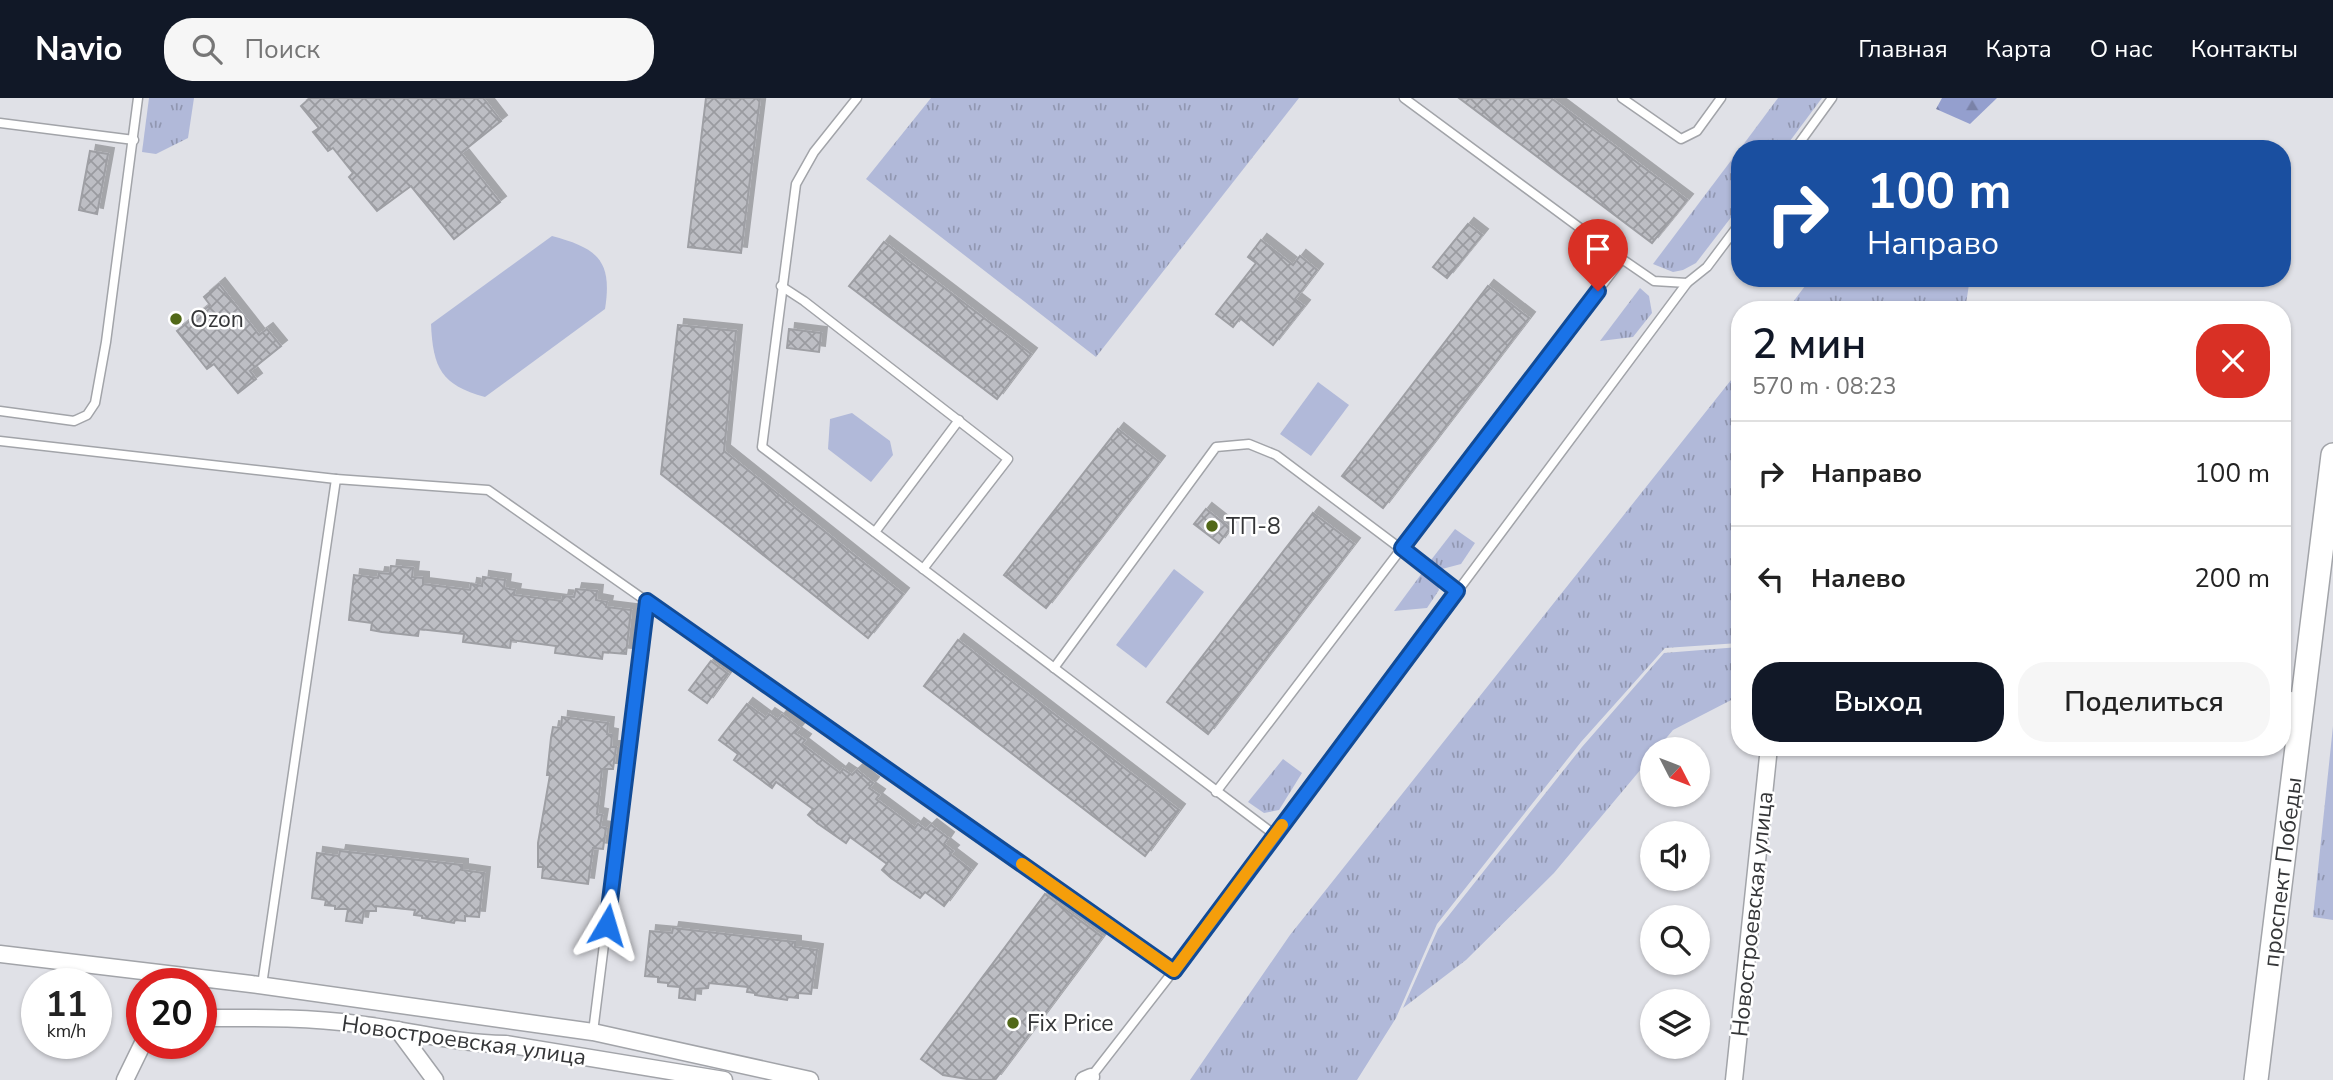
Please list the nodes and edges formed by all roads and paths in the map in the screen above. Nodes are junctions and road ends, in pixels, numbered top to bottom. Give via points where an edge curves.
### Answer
1 (138, 98) edge
2 (857, 98) edge
3 (1404, 98) edge
4 (1622, 98) edge
5 (1721, 98) edge
6 (1832, 98) edge
7 (0, 122) edge
8 (134, 140) junction
9 (1802, 140) edge
10 (1731, 235) edge
11 (1622, 259) junction
12 (1687, 283) junction
13 (781, 286) junction
14 (0, 411) edge
15 (959, 421) junction
16 (0, 441) edge
17 (2333, 455) edge
18 (336, 479) junction
19 (876, 532) junction
20 (1402, 548) junction
21 (923, 569) junction
22 (1457, 591) junction
23 (647, 601) junction
24 (1054, 668) junction
25 (2292, 701) edge
26 (1768, 756) edge
27 (2287, 756) edge
28 (1216, 792) junction
29 (1275, 835) junction
30 (0, 954) edge
31 (1174, 971) junction
32 (262, 985) junction
33 (217, 1018) edge
34 (398, 1030) junction
35 (593, 1032) junction
36 (135, 1059) edge
37 (1087, 1079) edge
38 (125, 1080) edge
39 (435, 1080) edge
40 (724, 1080) edge
41 (810, 1080) edge
42 (1734, 1080) edge
43 (2256, 1080) edge

1 - 8 lane
2 - 13 lane via 814,152 796,184
3 - 11 lane
4 - 5 lane via 1681,139 1697,131
6 - 9 lane
7 - 8 lane
8 - 14 lane via 95,403 87,415 74,421
10 - 12 lane via 1707,267
11 - 12 lane via 1654,281
11 - 20 lane
12 - 22 lane
13 - 15 lane
13 - 19 lane via 762,447
15 - 19 lane
15 - 21 lane via 1008,459
16 - 18 lane
17 - 25 street, проспект Победы
18 - 23 lane via 488,490
18 - 32 lane
19 - 21 lane
20 - 22 lane
20 - 24 lane via 1276,455 1249,444 1216,447
20 - 28 lane
21 - 24 lane
22 - 29 lane
23 - 31 lane
23 - 35 lane
24 - 28 lane
26 - 42 street, Новостроевская улица
27 - 43 street, проспект Победы
28 - 29 lane
29 - 31 lane
30 - 32 street
31 - 37 lane
32 - 35 street
33 - 34 street, Новостроевская улица via 303,1018
34 - 39 street
34 - 40 street, Новостроевская улица
35 - 41 street
36 - 38 street

